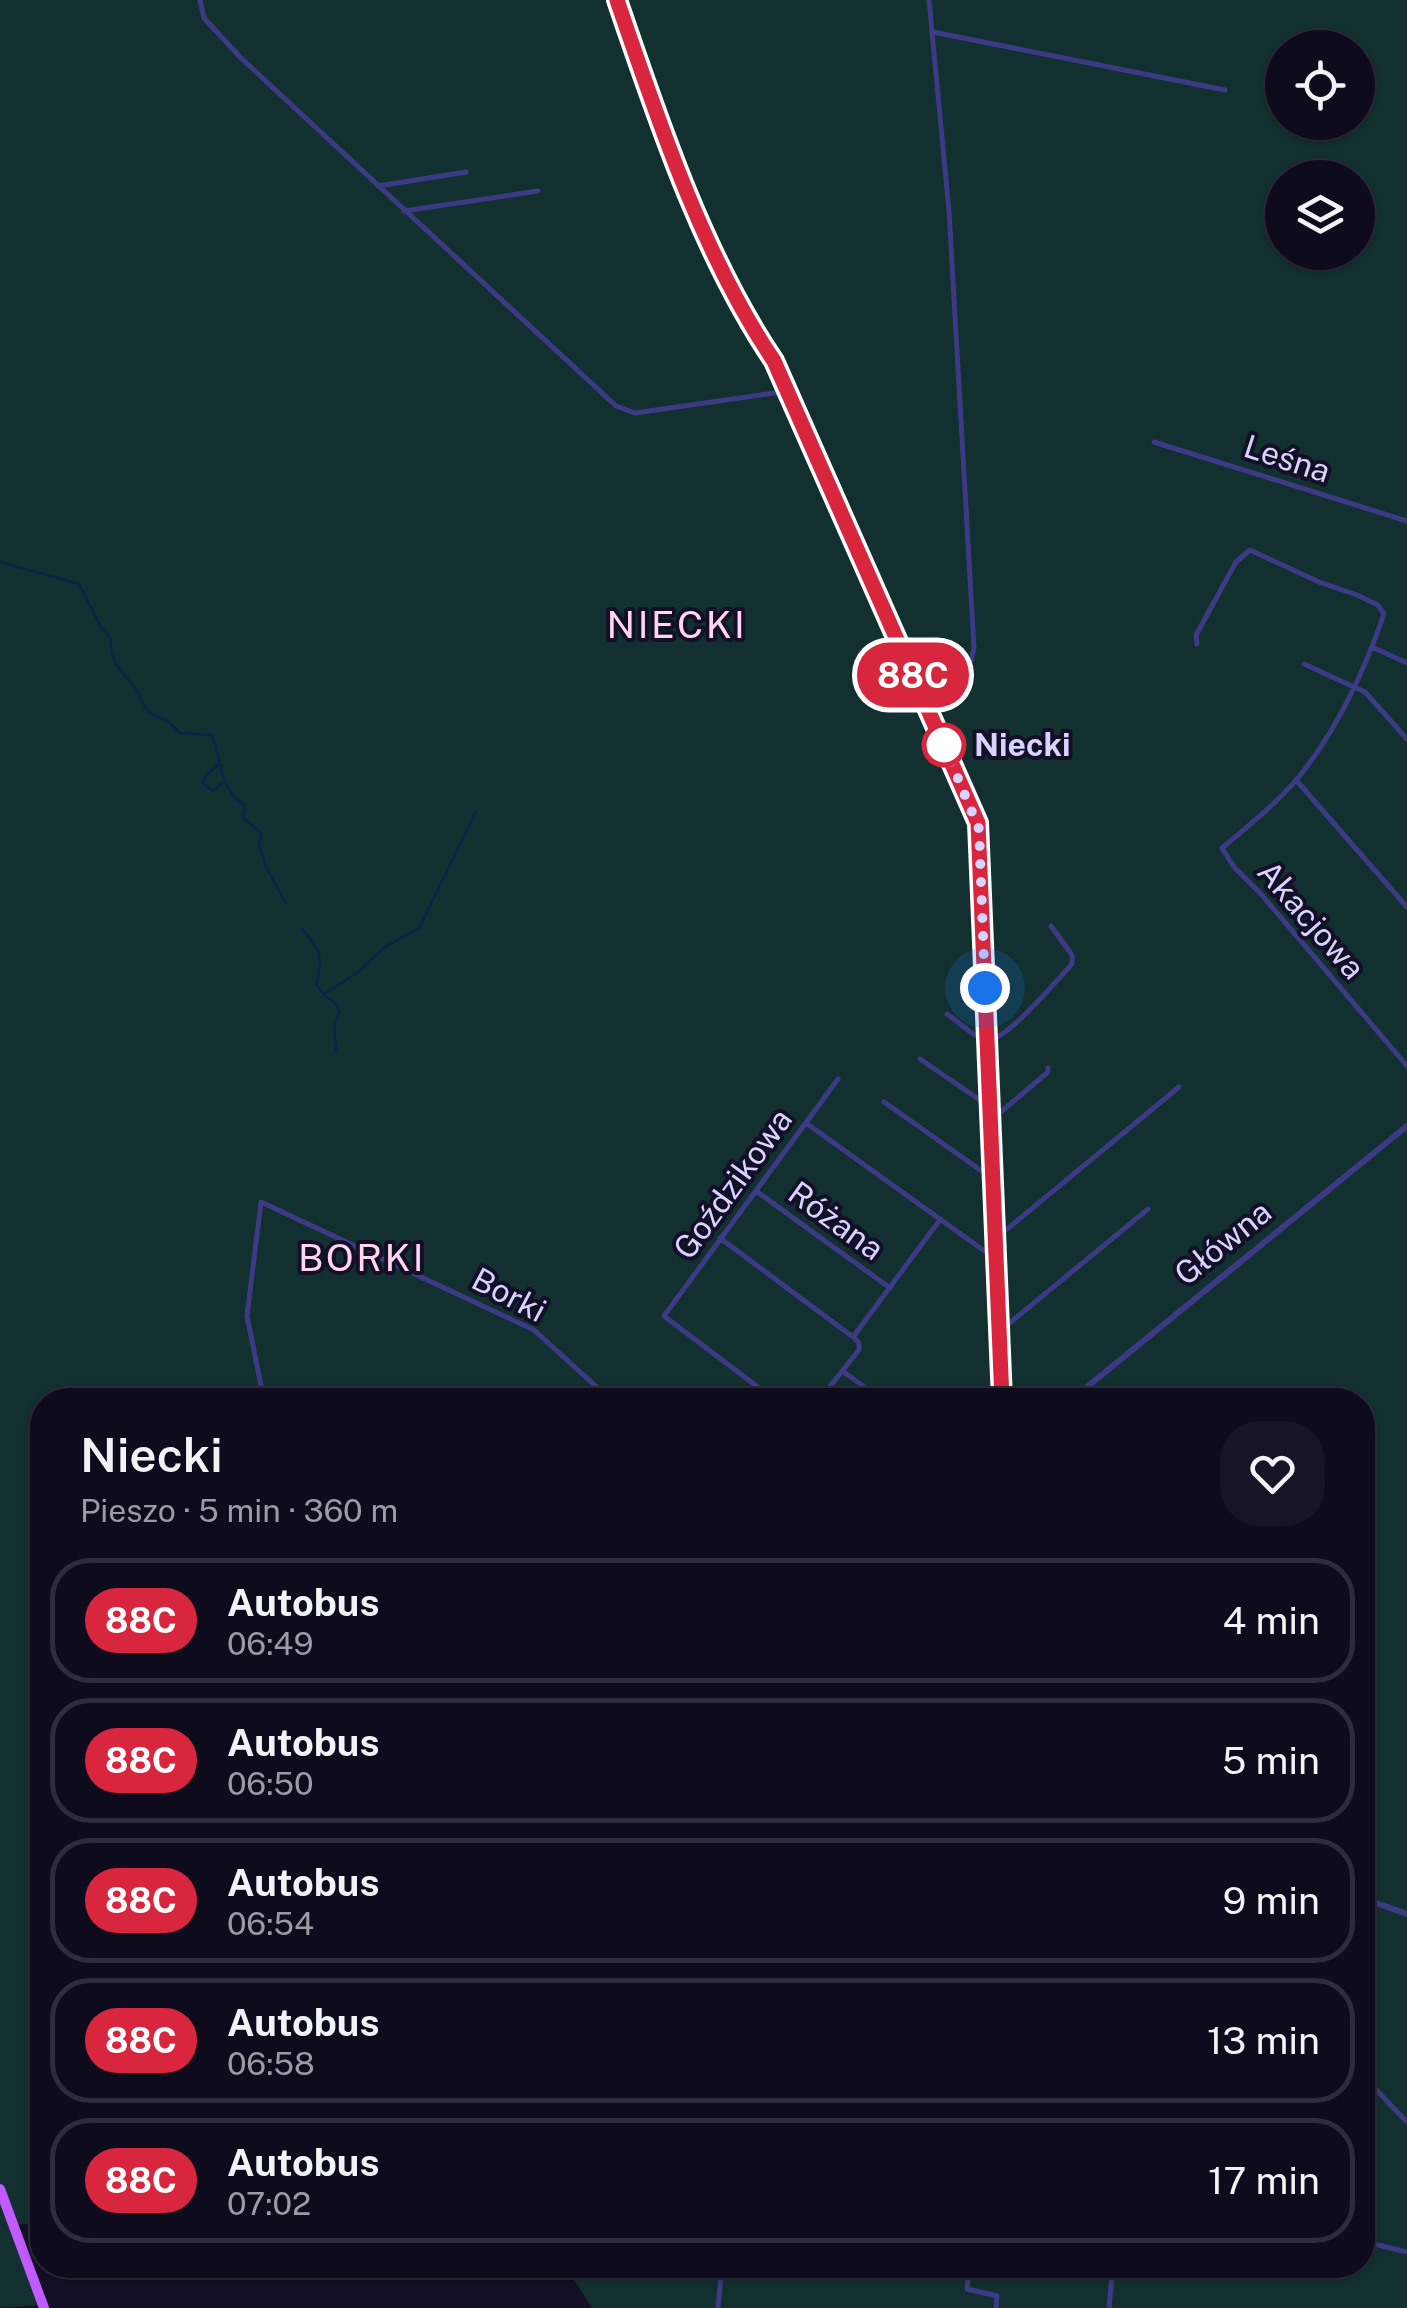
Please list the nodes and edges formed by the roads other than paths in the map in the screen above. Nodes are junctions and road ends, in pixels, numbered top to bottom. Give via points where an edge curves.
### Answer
1 (200, 0) edge
2 (616, 0) edge
3 (929, 0) edge
4 (933, 32) junction
5 (1224, 90) dead end
6 (466, 172) dead end
7 (378, 186) junction
8 (538, 191) dead end
9 (404, 211) junction
10 (788, 390) junction
11 (1154, 442) dead end
12 (1407, 520) edge
13 (1197, 644) dead end
14 (1372, 647) junction
15 (1407, 663) edge
16 (1304, 664) dead end
17 (970, 666) dead end
18 (1353, 684) junction
19 (1407, 739) edge
20 (1296, 780) junction
21 (1407, 908) edge
22 (1052, 926) dead end
23 (948, 1014) dead end
24 (988, 1040) junction
25 (920, 1059) dead end
26 (1407, 1066) edge
27 (1048, 1068) dead end
28 (838, 1079) dead end
29 (1179, 1086) dead end
30 (884, 1102) dead end
31 (991, 1112) junction
32 (806, 1123) junction
33 (1407, 1126) edge
34 (994, 1180) junction
35 (756, 1190) junction
36 (1148, 1209) dead end
37 (939, 1221) junction
38 (996, 1233) junction
39 (720, 1238) junction
40 (997, 1260) junction
41 (890, 1288) junction
42 (1000, 1331) junction
43 (854, 1337) junction
44 (844, 1372) junction
45 (262, 1388) edge
46 (598, 1388) edge
47 (759, 1388) edge
48 (830, 1388) edge
49 (866, 1388) edge
50 (1002, 1388) edge
51 (1088, 1388) edge
52 (1375, 1903) edge
53 (1407, 1914) edge
54 (1375, 2089) edge
55 (1407, 2122) edge
56 (0, 2189) edge
57 (1375, 2243) edge
58 (1407, 2252) edge
59 (30, 2270) edge
60 (33, 2278) edge
61 (721, 2278) edge
62 (968, 2278) edge
63 (1112, 2278) edge
64 (44, 2308) edge
65 (718, 2308) edge
66 (996, 2308) edge
67 (1109, 2308) edge

1 - 7 street via 213,29
2 - 10 street via 695,207 744,317
3 - 4 street
4 - 5 street
4 - 17 street via 961,395
6 - 7 street
7 - 9 street
8 - 9 street
9 - 10 street via 628,412
10 - 24 street via 976,817
11 - 12 street, Leśna
13 - 14 street via 1236,562 1253,550 1378,605 1384,614
14 - 15 street
14 - 18 street
16 - 18 street
18 - 19 street
18 - 20 street
20 - 21 street
20 - 26 street, Akacjowa via 1222,848
22 - 24 street via 1072,964 1027,1012
23 - 24 street
24 - 31 street
25 - 31 street
27 - 31 street via 1002,1111
28 - 32 street, Goździkowa
29 - 38 street
30 - 34 street
31 - 34 street
32 - 35 street, Goździkowa
32 - 37 street
33 - 51 street, Główna
34 - 38 street
35 - 39 street, Goździkowa
35 - 41 street, Różana
36 - 42 street
37 - 40 street
37 - 41 street
38 - 40 street
39 - 43 street
39 - 47 street, Goździkowa via 664,1316
40 - 42 street
41 - 43 street
42 - 50 street
43 - 44 street via 859,1350
44 - 48 street
44 - 49 street
45 - 46 street, Borki via 247,1316 261,1202 534,1330
52 - 53 street
54 - 55 street
56 - 59 main road
57 - 58 street
60 - 64 main road
61 - 65 street
62 - 66 street via 967,2290 997,2296
63 - 67 street

